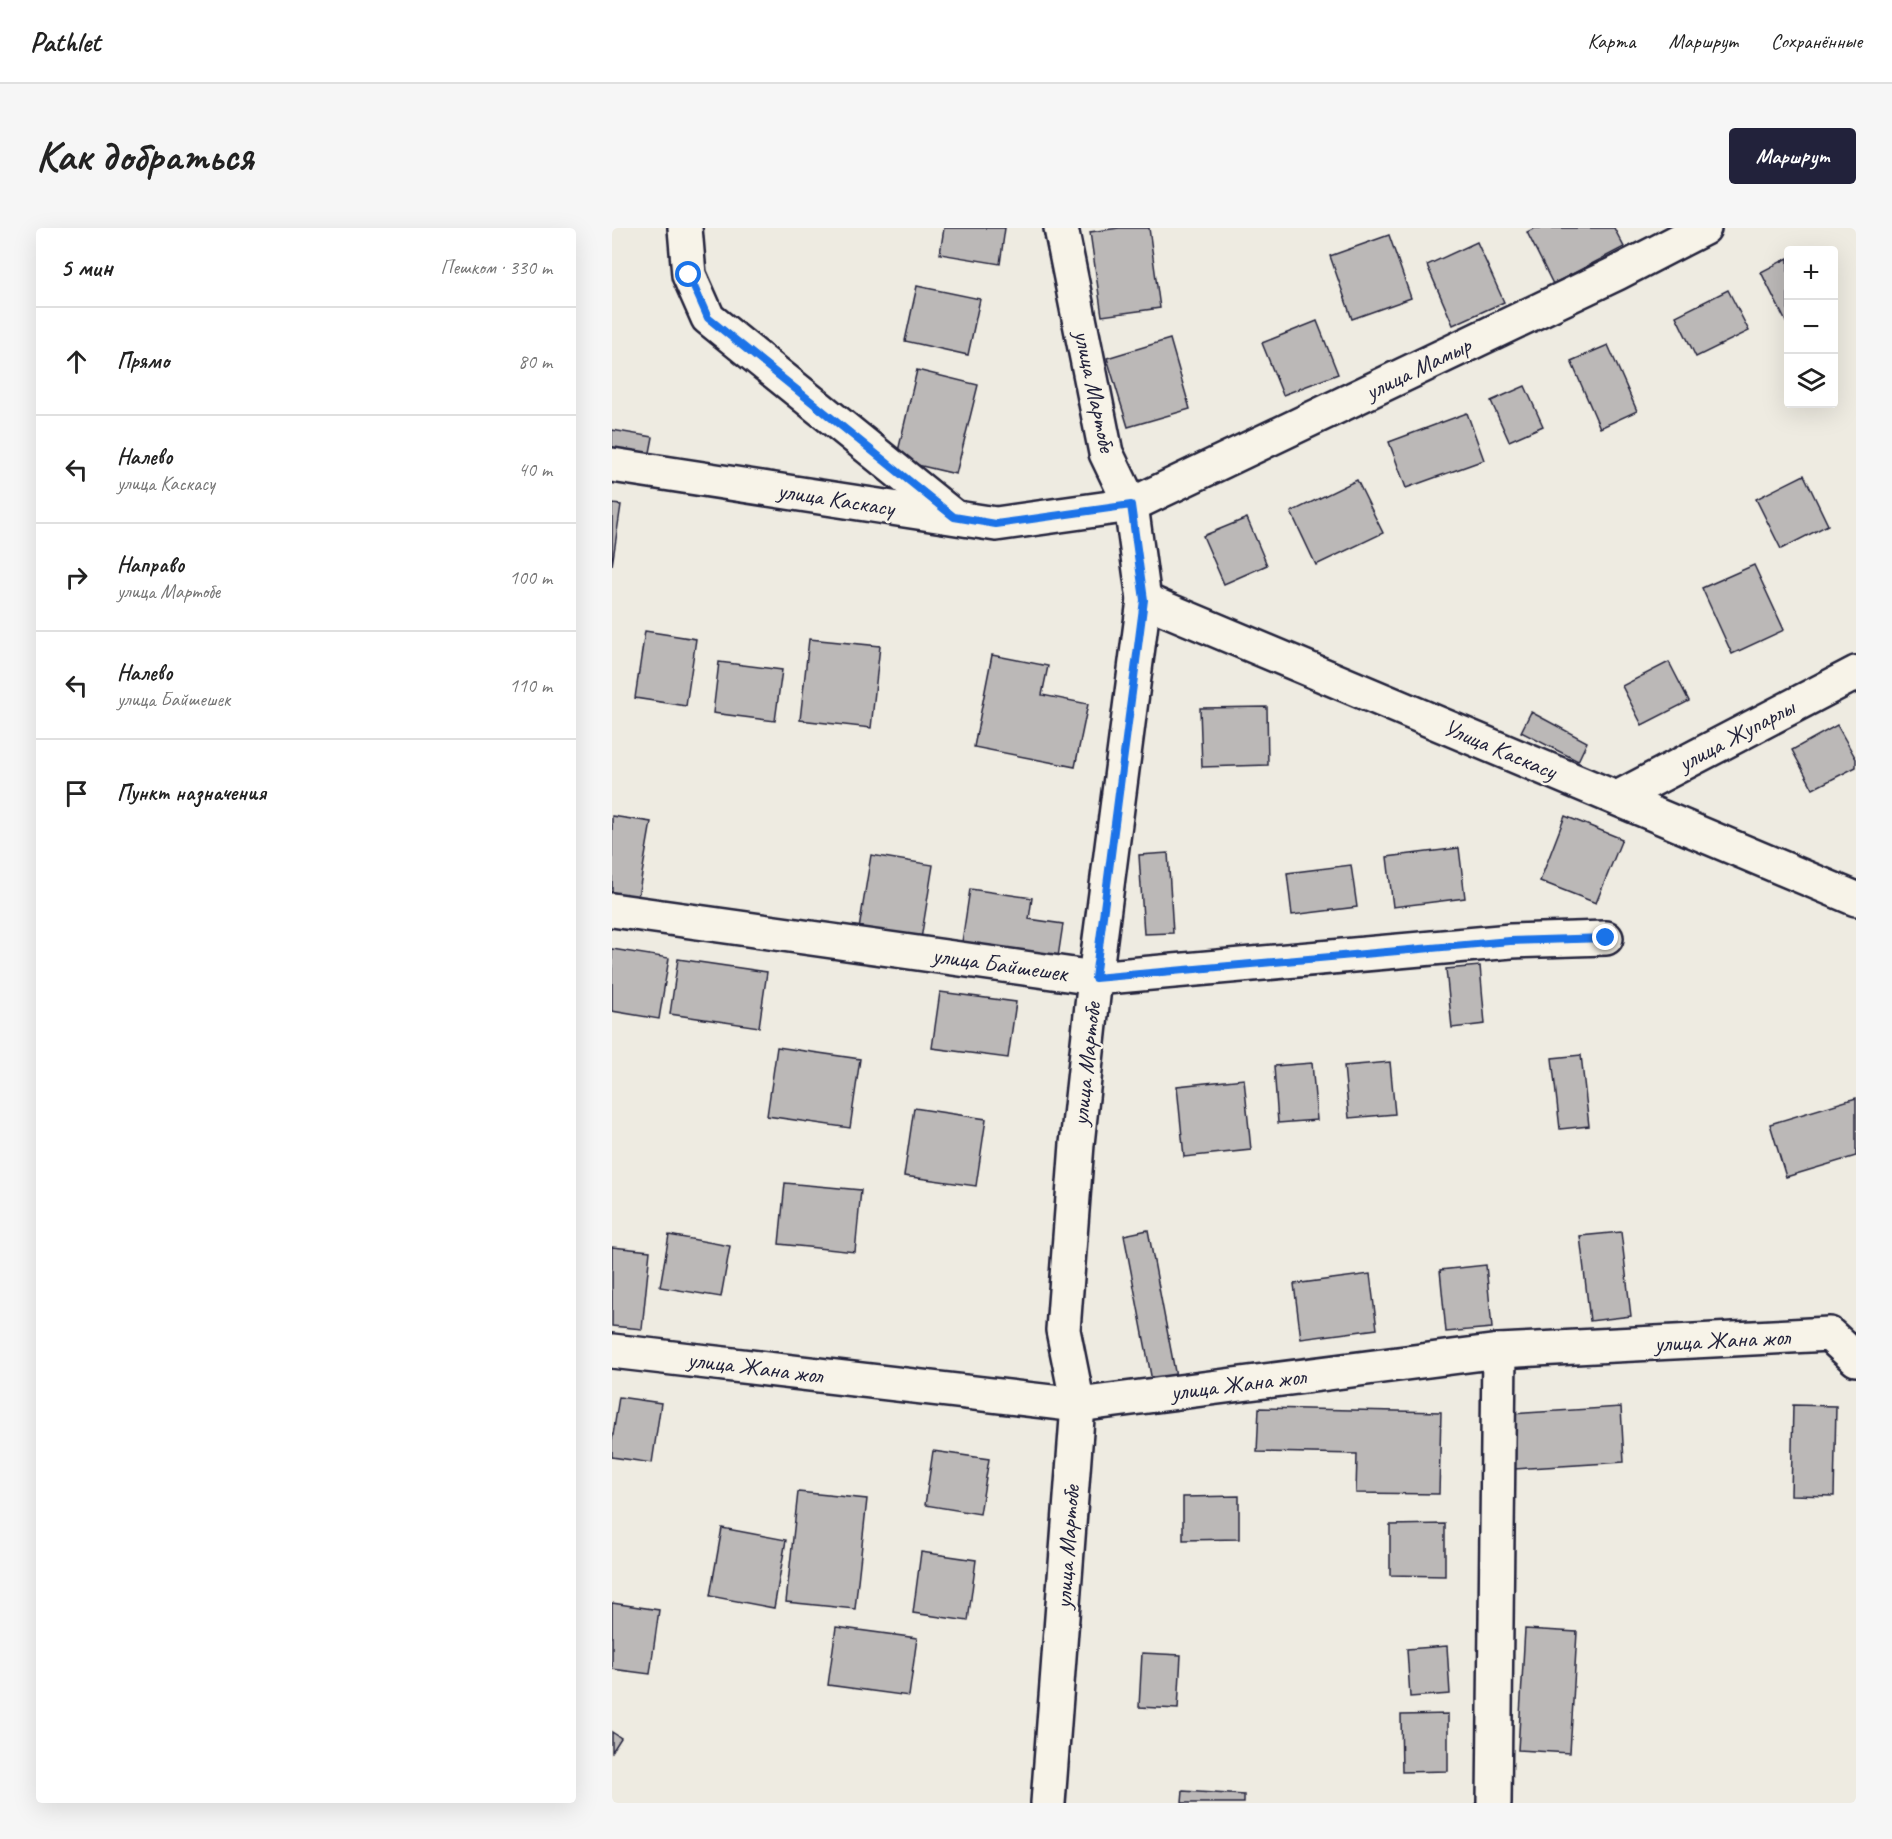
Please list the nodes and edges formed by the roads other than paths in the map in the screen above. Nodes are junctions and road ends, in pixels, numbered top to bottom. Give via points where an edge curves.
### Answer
1 (685, 228) edge
2 (1061, 228) edge
3 (1704, 228) edge
4 (612, 465) edge
5 (1131, 505) junction
6 (954, 517) junction
7 (1144, 600) junction
8 (1856, 673) edge
9 (1617, 798) junction
10 (1856, 899) edge
11 (612, 910) edge
12 (1606, 938) dead end
13 (1095, 978) junction
14 (612, 1351) edge
15 (1499, 1351) junction
16 (1856, 1359) edge
17 (1078, 1405) junction
18 (1048, 1803) edge
19 (1494, 1803) edge

1 - 6 street via 689,275 708,318
2 - 5 street, улица Мартобе via 1106,453
3 - 5 street, улица Мамыр
4 - 6 street, улица Каскасу
5 - 6 street, улица Каскасу via 996,524
5 - 7 street, улица Мартобе
7 - 9 street, Улица Каскасу
7 - 13 street, улица Мартобе
8 - 9 street, улица Жупарлы
9 - 10 street, Улица Каскасу
11 - 13 street, улица Байшешек
12 - 13 street, улица Байшешек via 1510,941
13 - 17 street, улица Мартобе via 1063,1330
14 - 17 street, улица Жана жол
15 - 16 street, улица Жана жол via 1829,1335
15 - 17 street, улица Жана жол
15 - 19 street
17 - 18 street, улица Мартобе

